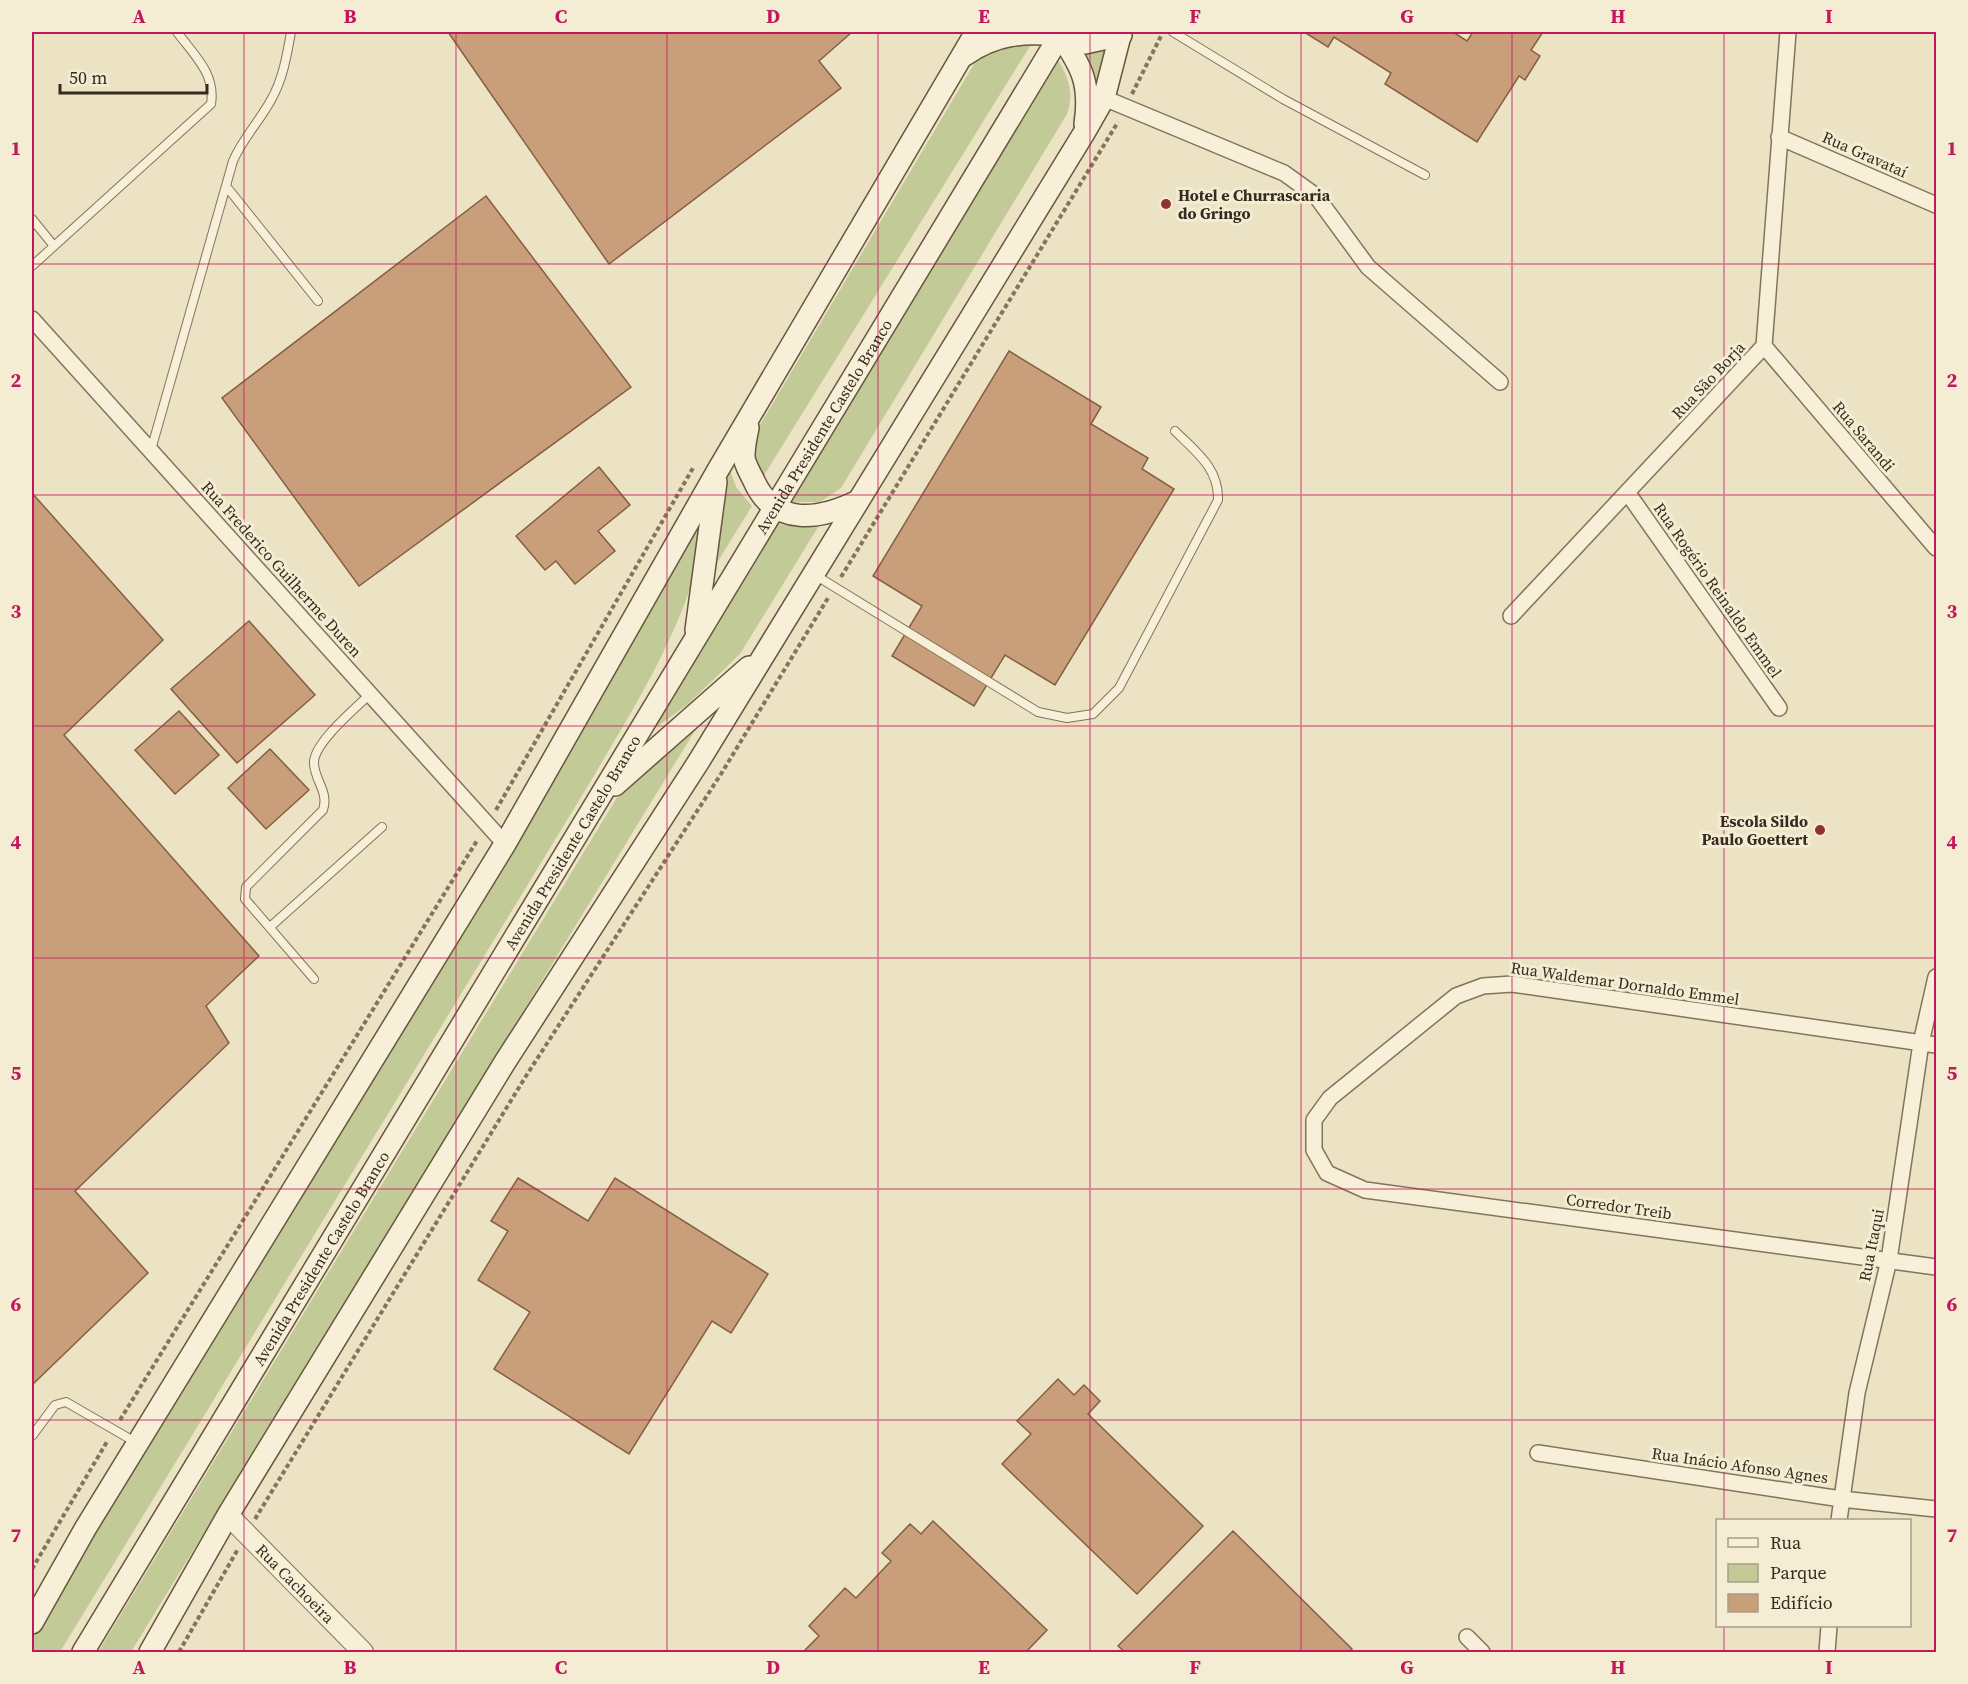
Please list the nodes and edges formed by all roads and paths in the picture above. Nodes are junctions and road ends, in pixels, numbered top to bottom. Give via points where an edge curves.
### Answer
1 (177, 32) edge
2 (291, 32) edge
3 (976, 32) edge
4 (1163, 32) edge
5 (1173, 32) edge
6 (1788, 32) edge
7 (1059, 33) edge
8 (1124, 33) edge
9 (964, 56) junction
10 (1104, 98) junction
11 (1126, 107) junction
12 (1084, 133) junction
13 (1779, 136) junction
14 (1425, 175) dead end
15 (226, 186) junction
16 (1936, 205) edge
17 (32, 219) edge
18 (54, 246) junction
19 (32, 266) edge
20 (318, 301) dead end
21 (32, 319) edge
22 (1764, 346) junction
23 (1500, 382) dead end
24 (749, 418) junction
25 (1174, 431) dead end
26 (151, 451) junction
27 (697, 463) dead end
28 (718, 470) junction
29 (1627, 492) junction
30 (858, 501) junction
31 (775, 507) junction
32 (1936, 548) edge
33 (814, 574) junction
34 (835, 587) junction
35 (1511, 616) dead end
36 (695, 638) junction
37 (766, 652) junction
38 (370, 694) junction
39 (1779, 708) dead end
40 (601, 797) junction
41 (487, 824) junction
42 (382, 827) dead end
43 (505, 844) junction
44 (270, 927) junction
45 (1936, 977) edge
46 (314, 979) dead end
47 (1929, 1044) edge
48 (1314, 1150) joint
49 (1889, 1260) junction
50 (1936, 1266) edge
51 (115, 1429) junction
52 (32, 1436) edge
53 (138, 1443) junction
54 (1538, 1454) dead end
55 (1841, 1499) junction
56 (1936, 1509) edge
57 (228, 1515) junction
58 (1839, 1519) edge
59 (246, 1534) junction
60 (32, 1569) edge
61 (32, 1623) edge
62 (1830, 1627) edge
63 (1467, 1637) dead end
64 (83, 1653) edge
65 (150, 1653) edge
66 (179, 1653) edge
67 (363, 1653) edge
68 (1482, 1653) edge
69 (1827, 1653) edge

1 - 18 lane via 209,75 214,88 211,104
2 - 15 lane via 281,80 242,140
3 - 9 main road
4 - 11 path
5 - 14 lane via 1283,99
6 - 13 street, Rua São Borja
7 - 8 main road via 1085,43
7 - 9 main road via 999,36
7 - 12 main road via 1087,82
7 - 31 main road, Avenida Presidente Castelo Branco
8 - 10 main road
9 - 24 main road
10 - 11 street
10 - 12 main road
11 - 23 street via 1284,173 1316,196 1368,267
11 - 34 path
12 - 30 main road
13 - 16 street, Rua Gravataí
13 - 22 street, Rua São Borja
15 - 20 lane
15 - 26 lane
17 - 18 lane
18 - 19 lane
21 - 26 street, Rua Frederico Guilherme Duren
22 - 29 street, Rua São Borja
22 - 32 street, Rua Sarandi
24 - 28 main road
24 - 31 main road via 744,458 759,491
25 - 34 lane via 1210,466 1218,484 1218,500 1119,688 1093,714 1067,718 1038,712
26 - 38 street, Rua Frederico Guilherme Duren
27 - 41 path
28 - 36 main road
28 - 43 main road
29 - 35 street, Rua São Borja
29 - 39 street, Rua Rogério Reinaldo Emmel
30 - 31 main road via 818,517 797,516
30 - 33 main road
31 - 36 main road, Avenida Presidente Castelo Branco
33 - 34 lane
33 - 37 main road
34 - 59 path via 721,774 526,1076
36 - 40 main road, Avenida Presidente Castelo Branco
37 - 40 main road
37 - 57 main road via 504,1062
38 - 41 street, Rua Frederico Guilherme Duren
38 - 44 lane via 316,754 314,763 325,795 323,810 246,886 245,899
40 - 64 main road, Avenida Presidente Castelo Branco
41 - 43 street, Rua Frederico Guilherme Duren
41 - 51 path
42 - 44 lane
43 - 53 main road
44 - 46 lane
45 - 47 street, Rua Itaqui
47 - 48 street, Rua Waldemar Dornaldo Emmel via 1512,984 1483,986 1456,996 1330,1098 1314,1120
47 - 49 street, Rua Itaqui
48 - 49 street, Corredor Treib via 1327,1173 1365,1190
49 - 50 street, Corredor Treib
49 - 55 street, Rua Itaqui via 1857,1393
51 - 52 lane via 66,1402 56,1405
51 - 53 lane
51 - 60 path
53 - 61 main road
54 - 55 street, Rua Inácio Afonso Agnes
55 - 56 street, Rua Inácio Afonso Agnes
55 - 58 street, Rua Itaqui
57 - 59 street, Rua Cachoeira
57 - 65 main road
59 - 66 path
59 - 67 street, Rua Cachoeira
62 - 69 street
63 - 68 street

